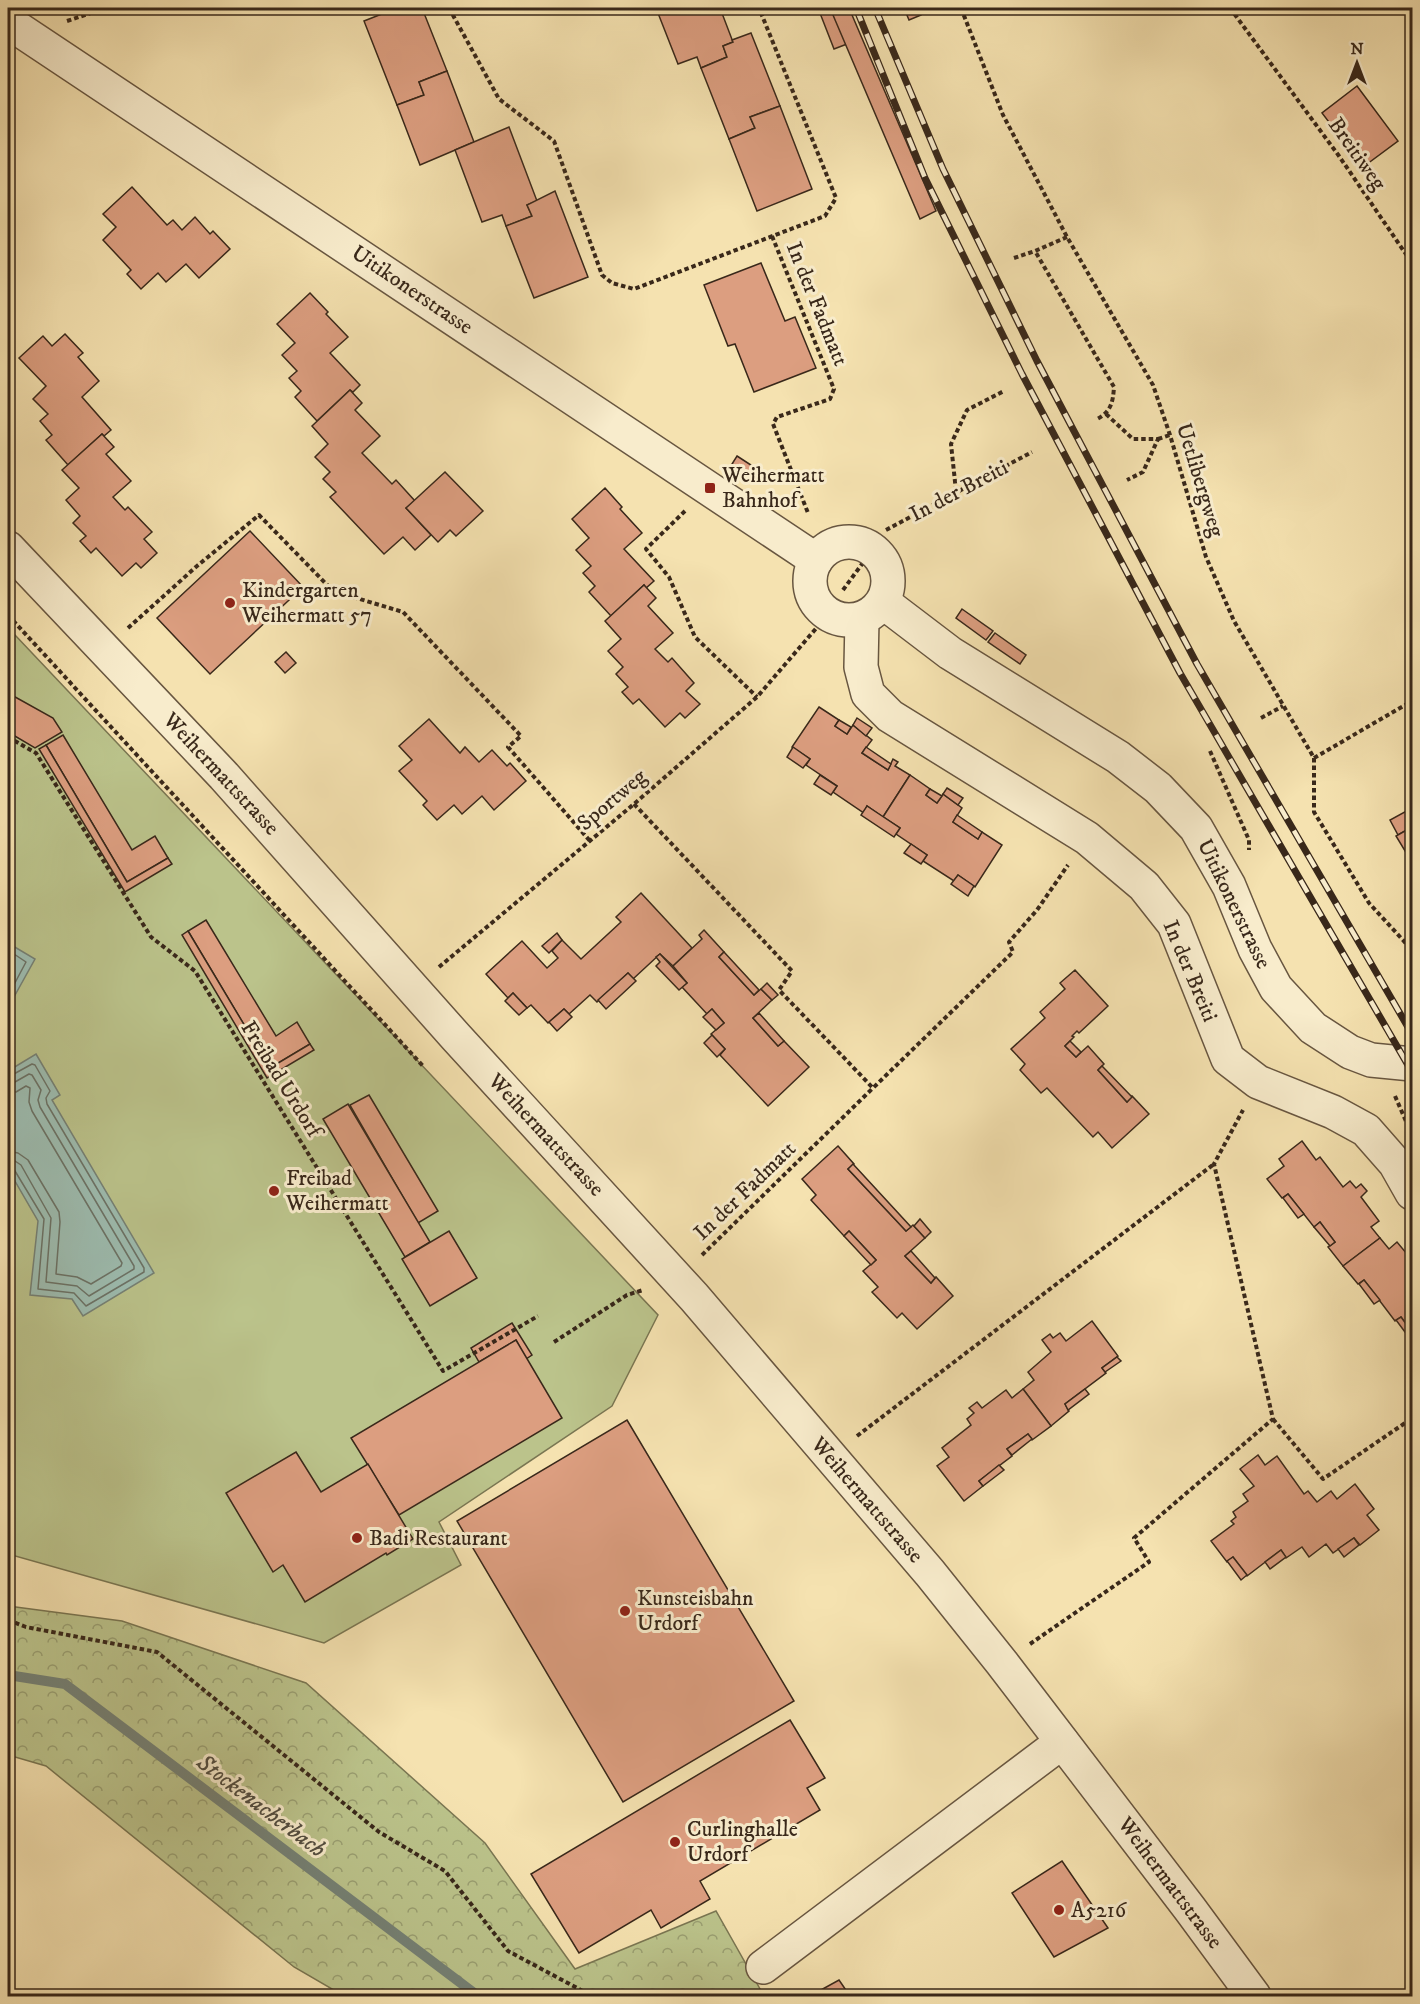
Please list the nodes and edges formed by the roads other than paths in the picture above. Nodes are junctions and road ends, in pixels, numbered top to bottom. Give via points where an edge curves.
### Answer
1 (8, 22) edge
2 (8, 548) edge
3 (820, 555) junction
4 (873, 611) junction
5 (1413, 1064) edge
6 (1413, 1193) edge
7 (1062, 1742) junction
8 (762, 1967) dead end
9 (1254, 1996) edge

1 - 3 street, Uitikonerstrasse via 710,488
2 - 7 street, Weihermattstrasse via 224,776 678,1279 930,1573
3 - 4 street via 809,580 818,606 827,614 848,621
3 - 4 street via 837,543 865,544 872,549 884,563 889,578 888,591
4 - 5 street, Uitikonerstrasse via 950,653 1118,758 1158,788 1196,828 1229,886 1276,988 1313,1028 1350,1052 1371,1060
4 - 6 street, In der Breiti via 861,667 868,694 890,716 1087,838 1144,886 1174,924 1228,1059 1258,1082 1333,1112 1366,1130 1395,1163
7 - 8 street
7 - 9 street, Weihermattstrasse

